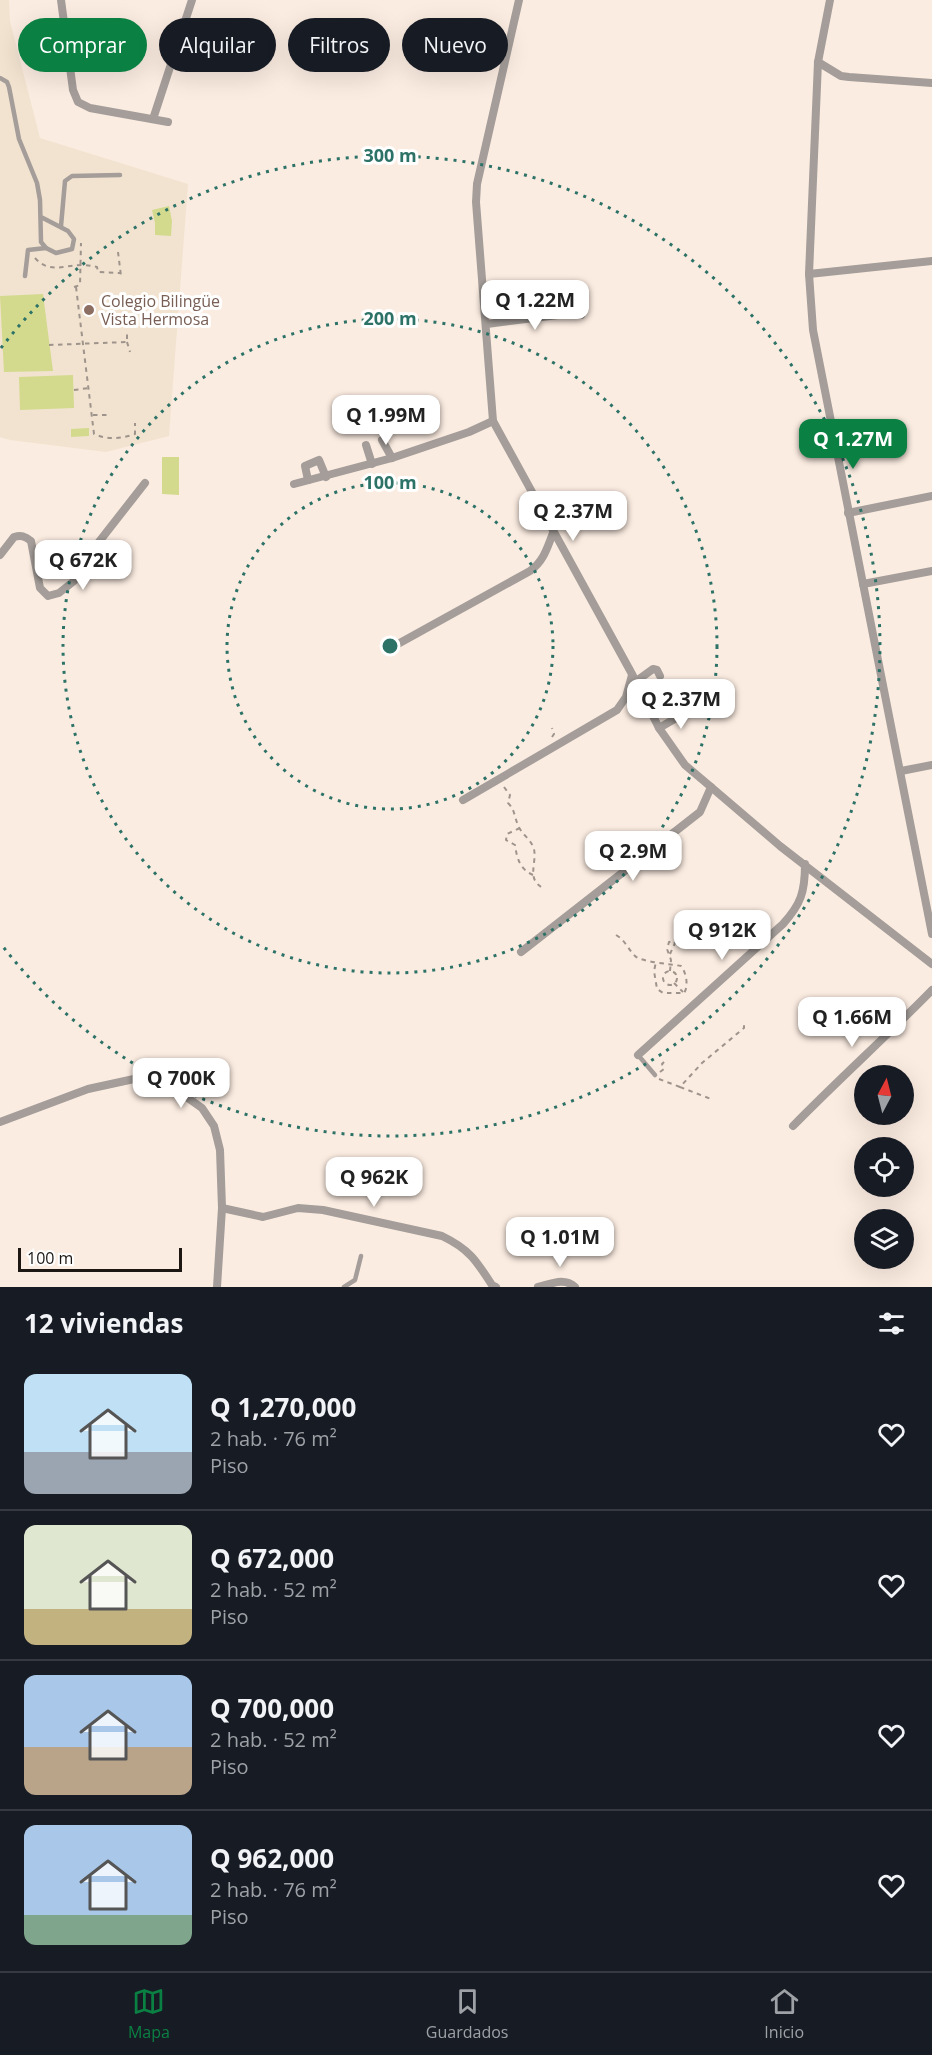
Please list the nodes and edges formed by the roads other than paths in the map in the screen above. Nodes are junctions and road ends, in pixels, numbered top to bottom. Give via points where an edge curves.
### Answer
1 (61, 0) edge
2 (192, 0) edge
3 (519, 0) edge
4 (830, 0) edge
5 (818, 62) junction
6 (0, 78) edge
7 (932, 83) edge
8 (153, 119) junction
9 (168, 122) dead end
10 (120, 175) dead end
11 (41, 217) junction
12 (61, 226) junction
13 (46, 248) junction
14 (932, 261) edge
15 (809, 274) junction
16 (25, 276) dead end
17 (525, 308) dead end
18 (581, 315) dead end
19 (527, 319) junction
20 (487, 324) junction
21 (493, 421) junction
22 (382, 440) dead end
23 (366, 445) dead end
24 (392, 458) junction
25 (372, 464) junction
26 (326, 477) junction
27 (308, 480) junction
28 (145, 483) dead end
29 (294, 484) dead end
30 (932, 496) edge
31 (848, 513) junction
32 (553, 532) junction
33 (0, 555) edge
34 (932, 571) edge
35 (863, 584) junction
36 (387, 650) dead end
37 (660, 676) dead end
38 (634, 678) junction
39 (690, 710) dead end
40 (659, 728) junction
41 (932, 765) edge
42 (901, 771) junction
43 (711, 787) junction
44 (463, 800) dead end
45 (805, 864) junction
46 (932, 934) edge
47 (521, 952) dead end
48 (932, 964) edge
49 (932, 990) edge
50 (638, 1055) joint
51 (655, 1075) road end
52 (0, 1122) edge
53 (793, 1126) dead end
54 (222, 1208) junction
55 (361, 1257) dead end
56 (218, 1287) edge
57 (344, 1287) edge
58 (496, 1287) edge
59 (538, 1287) edge
60 (575, 1287) edge

1 - 8 street via 78,102 90,108
2 - 8 street
3 - 20 street via 477,184
4 - 5 street
5 - 7 street via 841,76
5 - 15 street
6 - 11 lane via 9,87 19,139 37,183
8 - 9 street
10 - 12 lane via 68,177
11 - 12 lane
11 - 13 lane via 41,242
12 - 13 lane via 74,239 72,249 56,253
13 - 16 lane via 28,250
14 - 15 street
15 - 31 street via 813,330
17 - 19 street
18 - 19 street
19 - 20 street
20 - 21 street
21 - 24 street
21 - 32 street
22 - 24 street
23 - 25 street
24 - 25 street
25 - 26 street
26 - 27 street
26 - 27 street via 320,460 305,466
27 - 29 street
28 - 33 street via 84,561 74,581 59,593 48,596 40,588 31,541 27,538 14,537
30 - 31 street
31 - 35 street
32 - 36 street via 544,555 530,571
32 - 38 street
34 - 35 street
35 - 42 street
37 - 38 street via 654,669
38 - 40 street
38 - 44 street via 617,710
39 - 40 street
40 - 43 street via 686,765
41 - 42 street
42 - 46 street
43 - 45 street
43 - 47 street via 700,812
45 - 48 street
45 - 50 street via 797,908
49 - 53 street
50 - 51 lane
52 - 54 street via 88,1089 134,1079 156,1080 202,1108 214,1126 220,1150
54 - 56 street
54 - 58 street via 263,1217 298,1208 323,1210 442,1236 460,1245 477,1261
55 - 57 lane via 356,1280
59 - 60 street via 563,1281

